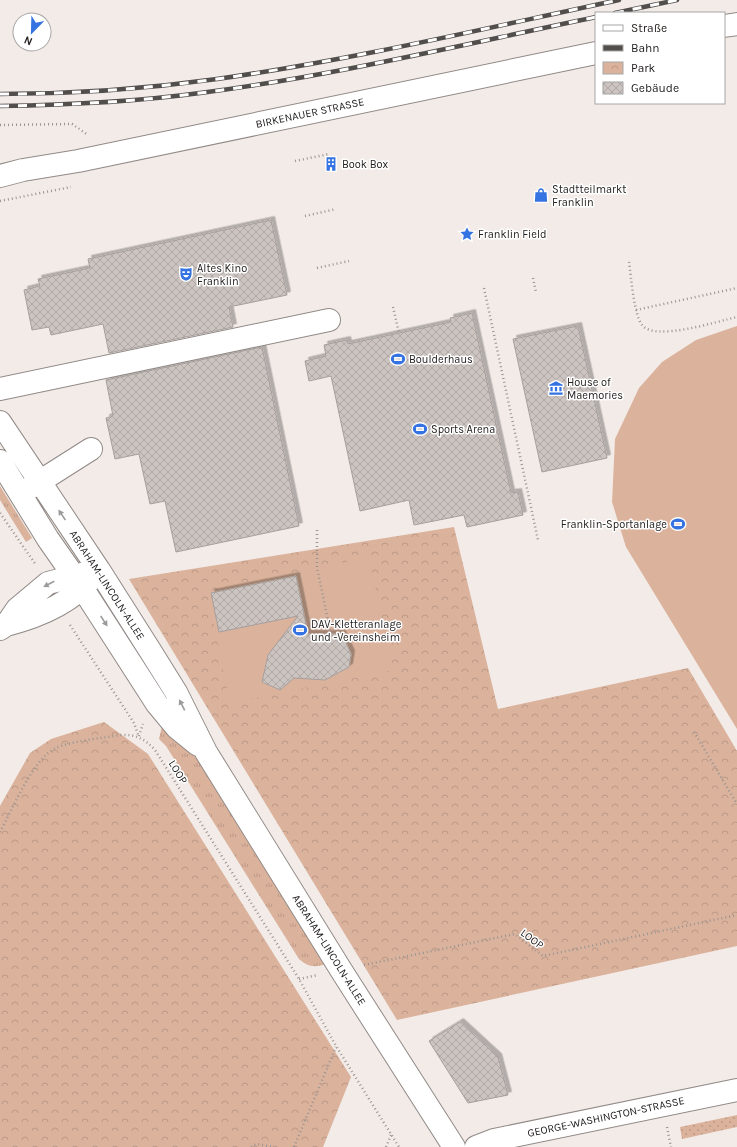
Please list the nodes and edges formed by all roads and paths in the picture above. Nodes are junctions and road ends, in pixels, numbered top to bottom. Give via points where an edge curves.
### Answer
1 (737, 24) edge
2 (725, 26) edge
3 (595, 53) edge
4 (0, 125) edge
5 (116, 153) junction
6 (329, 154) dead end
7 (295, 161) dead end
8 (0, 166) edge
9 (23, 170) junction
10 (0, 176) edge
11 (48, 192) dead end
12 (0, 201) edge
13 (336, 209) dead end
14 (305, 216) dead end
15 (349, 261) dead end
16 (628, 262) dead end
17 (317, 268) dead end
18 (533, 278) dead end
19 (484, 288) dead end
20 (737, 288) edge
21 (536, 292) dead end
22 (393, 307) dead end
23 (636, 310) junction
24 (737, 317) edge
25 (329, 320) dead end
26 (399, 333) dead end
27 (0, 389) edge
28 (0, 422) edge
29 (91, 450) dead end
30 (0, 461) edge
31 (39, 482) junction
32 (20, 494) junction
33 (0, 513) edge
34 (317, 530) dead end
35 (538, 540) dead end
36 (99, 570) junction
37 (78, 582) junction
38 (48, 583) junction
39 (62, 604) junction
40 (3, 627) edge
41 (331, 634) dead end
42 (694, 732) dead end
43 (139, 737) junction
44 (206, 752) junction
45 (737, 804) edge
46 (0, 832) edge
47 (737, 915) edge
48 (341, 970) junction
49 (336, 1046) junction
50 (737, 1090) edge
51 (391, 1134) junction
52 (251, 1147) edge
53 (274, 1147) edge
54 (294, 1147) edge
55 (386, 1147) edge
56 (399, 1147) edge
57 (454, 1147) edge
58 (476, 1147) edge

1 - 2 street
3 - 5 street, BIRKENAUER STRASSE
4 - 5 path via 72,124
5 - 9 street, BIRKENAUER STRASSE
6 - 7 path
8 - 9 street, BIRKENAUER STRASSE
9 - 10 street, BIRKENAUER STRASSE
11 - 12 path
13 - 14 path
15 - 17 path
16 - 23 path
18 - 21 path
19 - 35 path
20 - 23 path
22 - 26 path
23 - 24 path via 642,325 648,330 666,332
25 - 27 street
28 - 31 street, ABRAHAM-LINCOLN-ALLEE
29 - 31 street
30 - 32 street, ABRAHAM-LINCOLN-ALLEE
31 - 32 street
36 -> 31 street, ABRAHAM-LINCOLN-ALLEE
32 - 37 street, ABRAHAM-LINCOLN-ALLEE
33 - 38 path
34 - 41 path via 317,568
36 - 37 street
44 -> 36 street, ABRAHAM-LINCOLN-ALLEE via 176,692
37 -> 38 street
37 - 39 street
37 -> 44 street, ABRAHAM-LINCOLN-ALLEE via 157,704 177,728
38 - 40 street via 17,609
39 - 40 street
39 - 43 path via 70,626 134,723
42 - 45 path
43 - 46 path via 130,734 120,735 57,747 46,753 37,764
43 - 49 path, LOOP via 155,750 299,979
44 - 48 street, ABRAHAM-LINCOLN-ALLEE
47 - 48 path, LOOP via 543,956 515,934
48 - 57 street, ABRAHAM-LINCOLN-ALLEE
49 - 51 path
49 - 54 path
50 - 58 street, GEORGE-WASHINGTON-STRASSE via 494,1140
51 - 55 path
51 - 56 path
52 - 53 path via 256,1144

